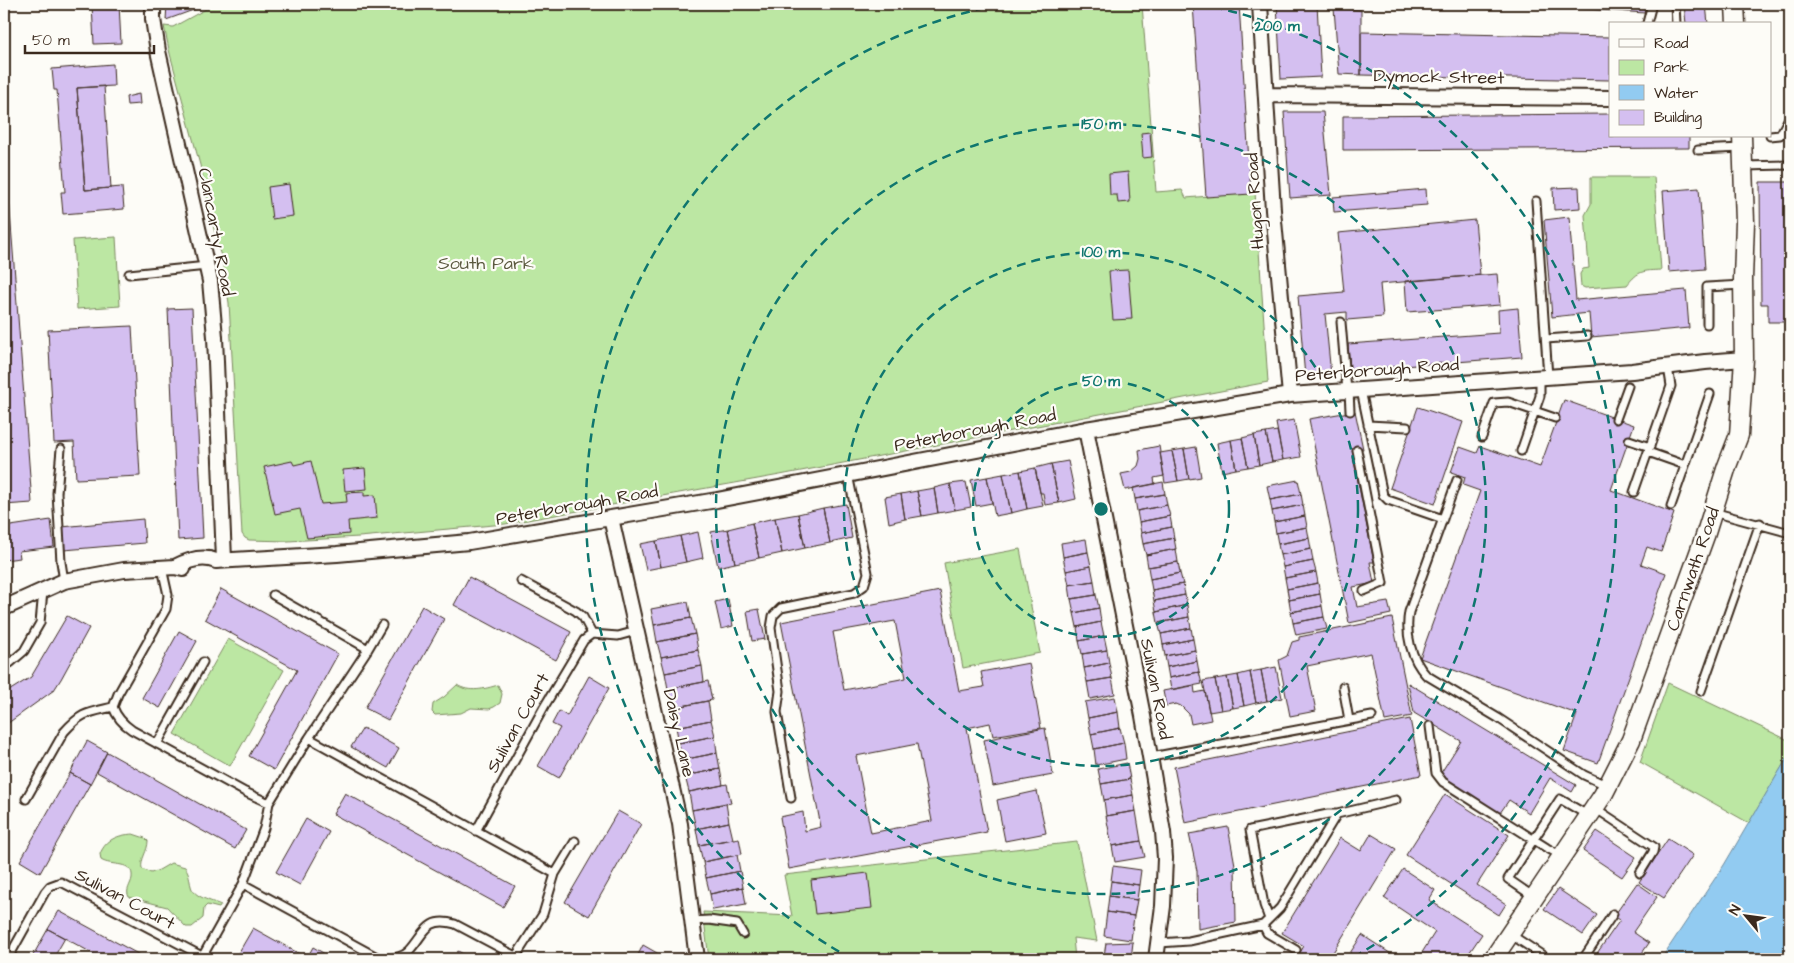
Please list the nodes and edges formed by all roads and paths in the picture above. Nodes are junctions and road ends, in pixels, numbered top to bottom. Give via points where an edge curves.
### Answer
1 (153, 4) edge
2 (1260, 4) edge
3 (1652, 4) edge
4 (1675, 4) edge
5 (1735, 4) edge
6 (1647, 22) edge
7 (1676, 22) edge
8 (1736, 22) edge
9 (1267, 95) junction
10 (1609, 98) edge
11 (1790, 116) edge
12 (1772, 136) edge
13 (1742, 142) edge
14 (1698, 150) dead end
15 (1790, 165) edge
16 (1744, 166) junction
17 (1536, 201) dead end
18 (207, 266) junction
19 (129, 274) dead end
20 (1743, 285) junction
21 (1341, 322) dead end
22 (1707, 324) dead end
23 (1587, 336) dead end
24 (1546, 339) junction
25 (1744, 359) junction
26 (1668, 367) junction
27 (1544, 377) junction
28 (1628, 386) dead end
29 (1352, 391) junction
30 (1290, 394) junction
31 (1710, 394) dead end
32 (1350, 411) dead end
33 (1535, 411) junction
34 (1555, 418) dead end
35 (1616, 419) dead end
36 (1368, 425) junction
37 (1407, 427) dead end
38 (1086, 428) junction
39 (1482, 437) dead end
40 (1629, 440) dead end
41 (61, 449) dead end
42 (1649, 449) junction
43 (1357, 450) dead end
44 (1521, 451) dead end
45 (1685, 465) junction
46 (848, 473) junction
47 (1458, 480) dead end
48 (1634, 492) dead end
49 (1671, 506) dead end
50 (1713, 512) junction
51 (611, 518) junction
52 (1443, 519) junction
53 (1760, 523) junction
54 (1790, 533) edge
55 (220, 561) junction
56 (169, 568) junction
57 (64, 581) junction
58 (521, 581) dead end
59 (44, 590) junction
60 (1364, 591) dead end
61 (273, 595) dead end
62 (4, 608) edge
63 (382, 624) dead end
64 (636, 631) junction
65 (592, 634) junction
66 (368, 649) junction
67 (4, 661) edge
68 (202, 662) dead end
69 (1343, 688) dead end
70 (1701, 691) dead end
71 (113, 707) junction
72 (1372, 716) dead end
73 (1348, 720) junction
74 (1430, 726) dead end
75 (310, 738) junction
76 (158, 744) junction
77 (1150, 756) junction
78 (1608, 786) junction
79 (792, 798) dead end
80 (26, 799) dead end
81 (1396, 800) dead end
82 (269, 803) junction
83 (1592, 812) junction
84 (1337, 814) junction
85 (476, 831) junction
86 (1533, 840) junction
87 (575, 841) dead end
88 (1562, 856) junction
89 (1640, 873) dead end
90 (555, 874) junction
91 (243, 884) junction
92 (1535, 897) junction
93 (1613, 914) dead end
94 (1269, 919) junction
95 (692, 921) junction
96 (1263, 925) junction
97 (1510, 933) junction
98 (743, 934) dead end
99 (1158, 943) junction
100 (1296, 950) dead end
101 (10, 953) dead end
102 (202, 958) edge
103 (519, 958) edge
104 (385, 959) edge
105 (698, 959) edge
106 (1156, 959) edge
107 (1493, 959) edge
108 (1548, 959) edge
109 (1584, 959) edge

1 - 18 street, Clancarty Road via 158,51
2 - 9 street, Hugon Road
3 - 6 lane
4 - 7 lane
5 - 8 street
9 - 10 street, Dymock Street
9 - 30 street, Hugon Road via 1273,210
11 - 12 lane via 1780,135
13 - 14 lane
13 - 16 street, Carnwath Road
15 - 16 lane
16 - 20 street, Carnwath Road
17 - 24 lane
18 - 19 lane
18 - 55 street, Clancarty Road via 214,280
20 - 22 lane via 1707,286
20 - 25 street, Carnwath Road
21 - 29 lane
23 - 24 lane
24 - 27 lane
25 - 26 street, Peterborough Road
25 - 50 street, Carnwath Road via 1739,435
26 - 27 street, Peterborough Road
26 - 42 lane via 1671,386
27 - 29 street, Peterborough Road
27 - 33 lane
28 - 35 lane
29 - 30 street, Peterborough Road
29 - 32 lane
29 - 36 lane
30 - 38 street, Peterborough Road
31 - 45 lane
33 - 34 lane
33 - 39 lane via 1508,402 1494,403
33 - 44 lane
36 - 37 lane
36 - 52 lane via 1382,495
38 - 46 street, Peterborough Road
38 - 77 street, Sulivan Road
40 - 42 lane
41 - 57 lane via 57,493
42 - 45 lane
42 - 48 lane
43 - 60 lane via 1383,583
45 - 49 lane
46 - 51 street, Peterborough Road
46 - 79 lane via 868,573 864,586 854,593 781,608 771,623 780,690 777,712
47 - 52 lane
50 - 53 lane
50 - 78 street, Carnwath Road via 1638,722
51 - 55 street, Peterborough Road via 469,542
51 - 64 street, Daisy Lane
52 - 78 lane via 1407,621 1417,666 1426,675 1584,775
53 - 54 lane
53 - 70 lane
55 - 56 street, Peterborough Road via 208,558 187,560
56 - 57 street, Peterborough Road via 124,570
56 - 71 lane via 166,609
57 - 59 street, Peterborough Road
58 - 65 lane via 576,611
59 - 62 street, Peterborough Road
59 - 67 lane via 40,623 24,651 10,664
61 - 66 lane
63 - 66 lane, Sulivan Court
64 - 65 lane via 618,636
64 - 95 street, Daisy Lane via 680,824
65 - 85 lane, Sulivan Court via 577,650
66 - 75 lane, Sulivan Court
68 - 76 lane
69 - 73 lane
71 - 76 lane via 123,724
71 - 80 lane via 81,716 72,723
72 - 73 lane
73 - 77 lane
74 - 86 lane via 1436,773 1443,782
75 - 82 lane, Sulivan Court
75 - 85 lane
76 - 82 lane
77 - 99 street, Sulivan Road via 1165,858
78 - 83 street, Carnwath Road
81 - 84 lane
82 - 91 lane, Sulivan Court via 264,828
83 - 86 lane via 1560,799
83 - 88 street, Carnwath Road
83 - 89 lane via 1654,846
84 - 94 lane via 1280,908
84 - 94 lane via 1250,830
85 - 90 lane
86 - 88 lane
86 - 92 lane via 1508,879
87 - 90 lane
88 - 92 street, Carnwath Road
90 - 103 lane via 543,914
91 - 102 lane, Sulivan Court
91 - 104 lane via 377,958
92 - 97 street, Carnwath Road
93 - 109 lane
94 - 96 lane
95 - 98 lane via 737,924
95 - 105 street, Daisy Lane
96 - 99 lane via 1190,941
96 - 100 lane via 1267,933
97 - 107 street, Carnwath Road
97 - 108 lane
99 - 106 street, Sulivan Road
101 - 102 lane, Sulivan Court via 45,892 50,886 62,882
103 - 104 lane via 446,921 429,925 400,957

